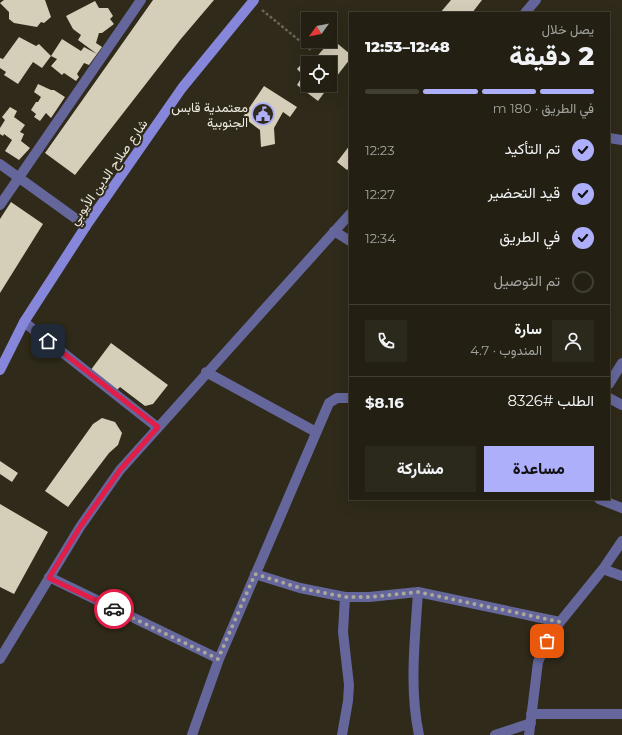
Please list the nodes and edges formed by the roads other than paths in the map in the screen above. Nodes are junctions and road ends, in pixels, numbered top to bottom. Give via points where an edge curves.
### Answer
1 (141, 0) edge
2 (536, 0) edge
3 (253, 1) edge
4 (526, 12) edge
5 (610, 138) edge
6 (622, 140) edge
7 (0, 164) edge
8 (18, 177) junction
9 (0, 205) edge
10 (349, 215) edge
11 (86, 226) junction
12 (334, 231) junction
13 (349, 240) edge
14 (24, 322) junction
15 (622, 363) edge
16 (0, 370) edge
17 (206, 372) junction
18 (610, 382) edge
19 (349, 398) edge
20 (610, 399) edge
21 (622, 405) edge
22 (158, 427) junction
23 (316, 432) junction
24 (602, 500) edge
25 (622, 508) edge
26 (622, 541) edge
27 (603, 569) junction
28 (255, 574) junction
29 (622, 576) edge
30 (49, 578) junction
31 (418, 592) junction
32 (345, 597) junction
33 (560, 622) junction
34 (0, 659) edge
35 (218, 659) junction
36 (622, 714) edge
37 (531, 718) junction
38 (192, 735) edge
39 (342, 735) edge
40 (419, 735) edge
41 (495, 735) edge
42 (529, 735) edge

1 - 8 street
2 - 4 street
3 - 11 main road, شارع صلاح الدين الأيوبي via 182,88
5 - 6 street
7 - 8 street
8 - 9 street
8 - 11 street
10 - 12 street
11 - 14 main road, شارع صلاح الدين الأيوبي
12 - 13 street
12 - 17 street
14 - 16 main road, شارع صلاح الدين الأيوبي
14 - 22 street
15 - 18 street
17 - 22 street
17 - 23 street
19 - 23 street via 337,398 329,403
20 - 21 street
22 - 30 street via 120,470 80,527
23 - 28 street
24 - 25 street
26 - 27 street
27 - 29 street
27 - 33 street
28 - 32 street via 300,588
28 - 35 street
30 - 34 street
30 - 35 street
31 - 32 street
31 - 33 street
31 - 40 street via 413,686
32 - 39 street via 343,632 349,696
33 - 37 street via 547,641 538,662
35 - 38 street
36 - 37 street
37 - 41 street
37 - 42 street

